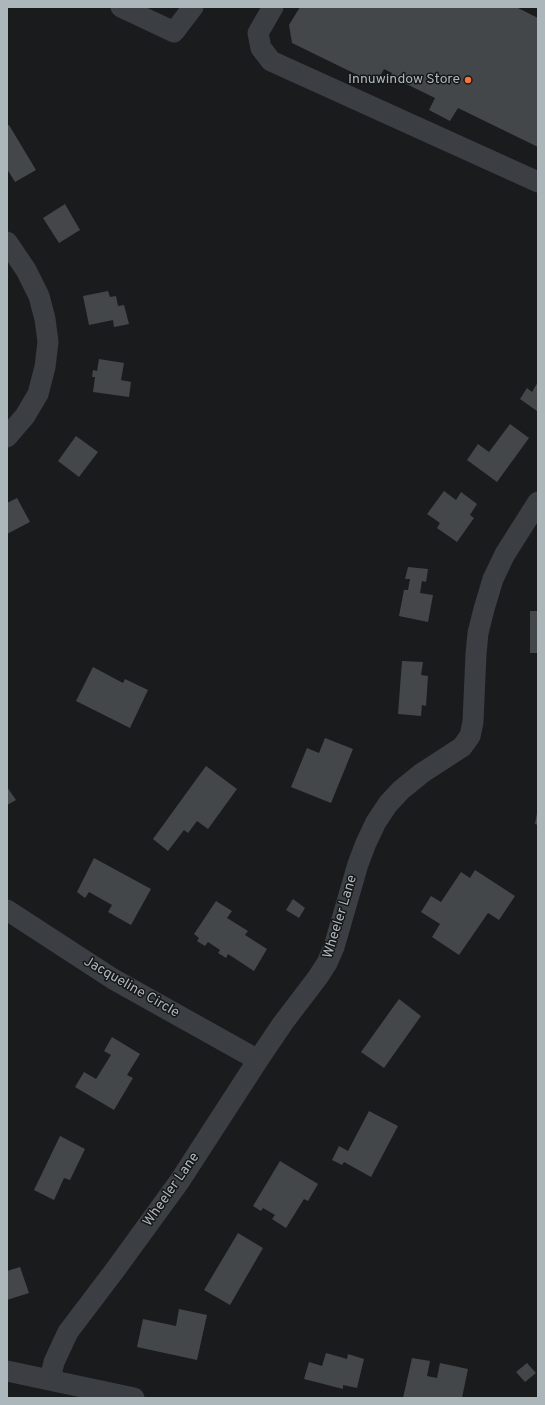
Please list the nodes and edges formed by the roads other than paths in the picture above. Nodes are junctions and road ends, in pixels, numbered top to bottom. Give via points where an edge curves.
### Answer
1 (121, 7) edge
2 (193, 7) edge
3 (273, 7) edge
4 (538, 182) edge
5 (7, 242) edge
6 (7, 437) edge
7 (536, 508) edge
8 (7, 910) edge
9 (258, 1060) junction
10 (7, 1371) edge
11 (50, 1380) junction
12 (134, 1398) edge

1 - 2 street via 174,32
3 - 4 street via 258,33 261,48 271,61
5 - 6 street via 26,270 39,296 48,342 38,394 25,416
7 - 9 street, Wheeler Lane via 505,554 484,609 478,633 470,736 462,747 400,790 384,810 369,836 358,864 327,963
8 - 9 street, Jacqueline Circle via 114,979
9 - 11 street, Wheeler Lane via 179,1182 68,1332 54,1362
10 - 11 street
11 - 12 street

